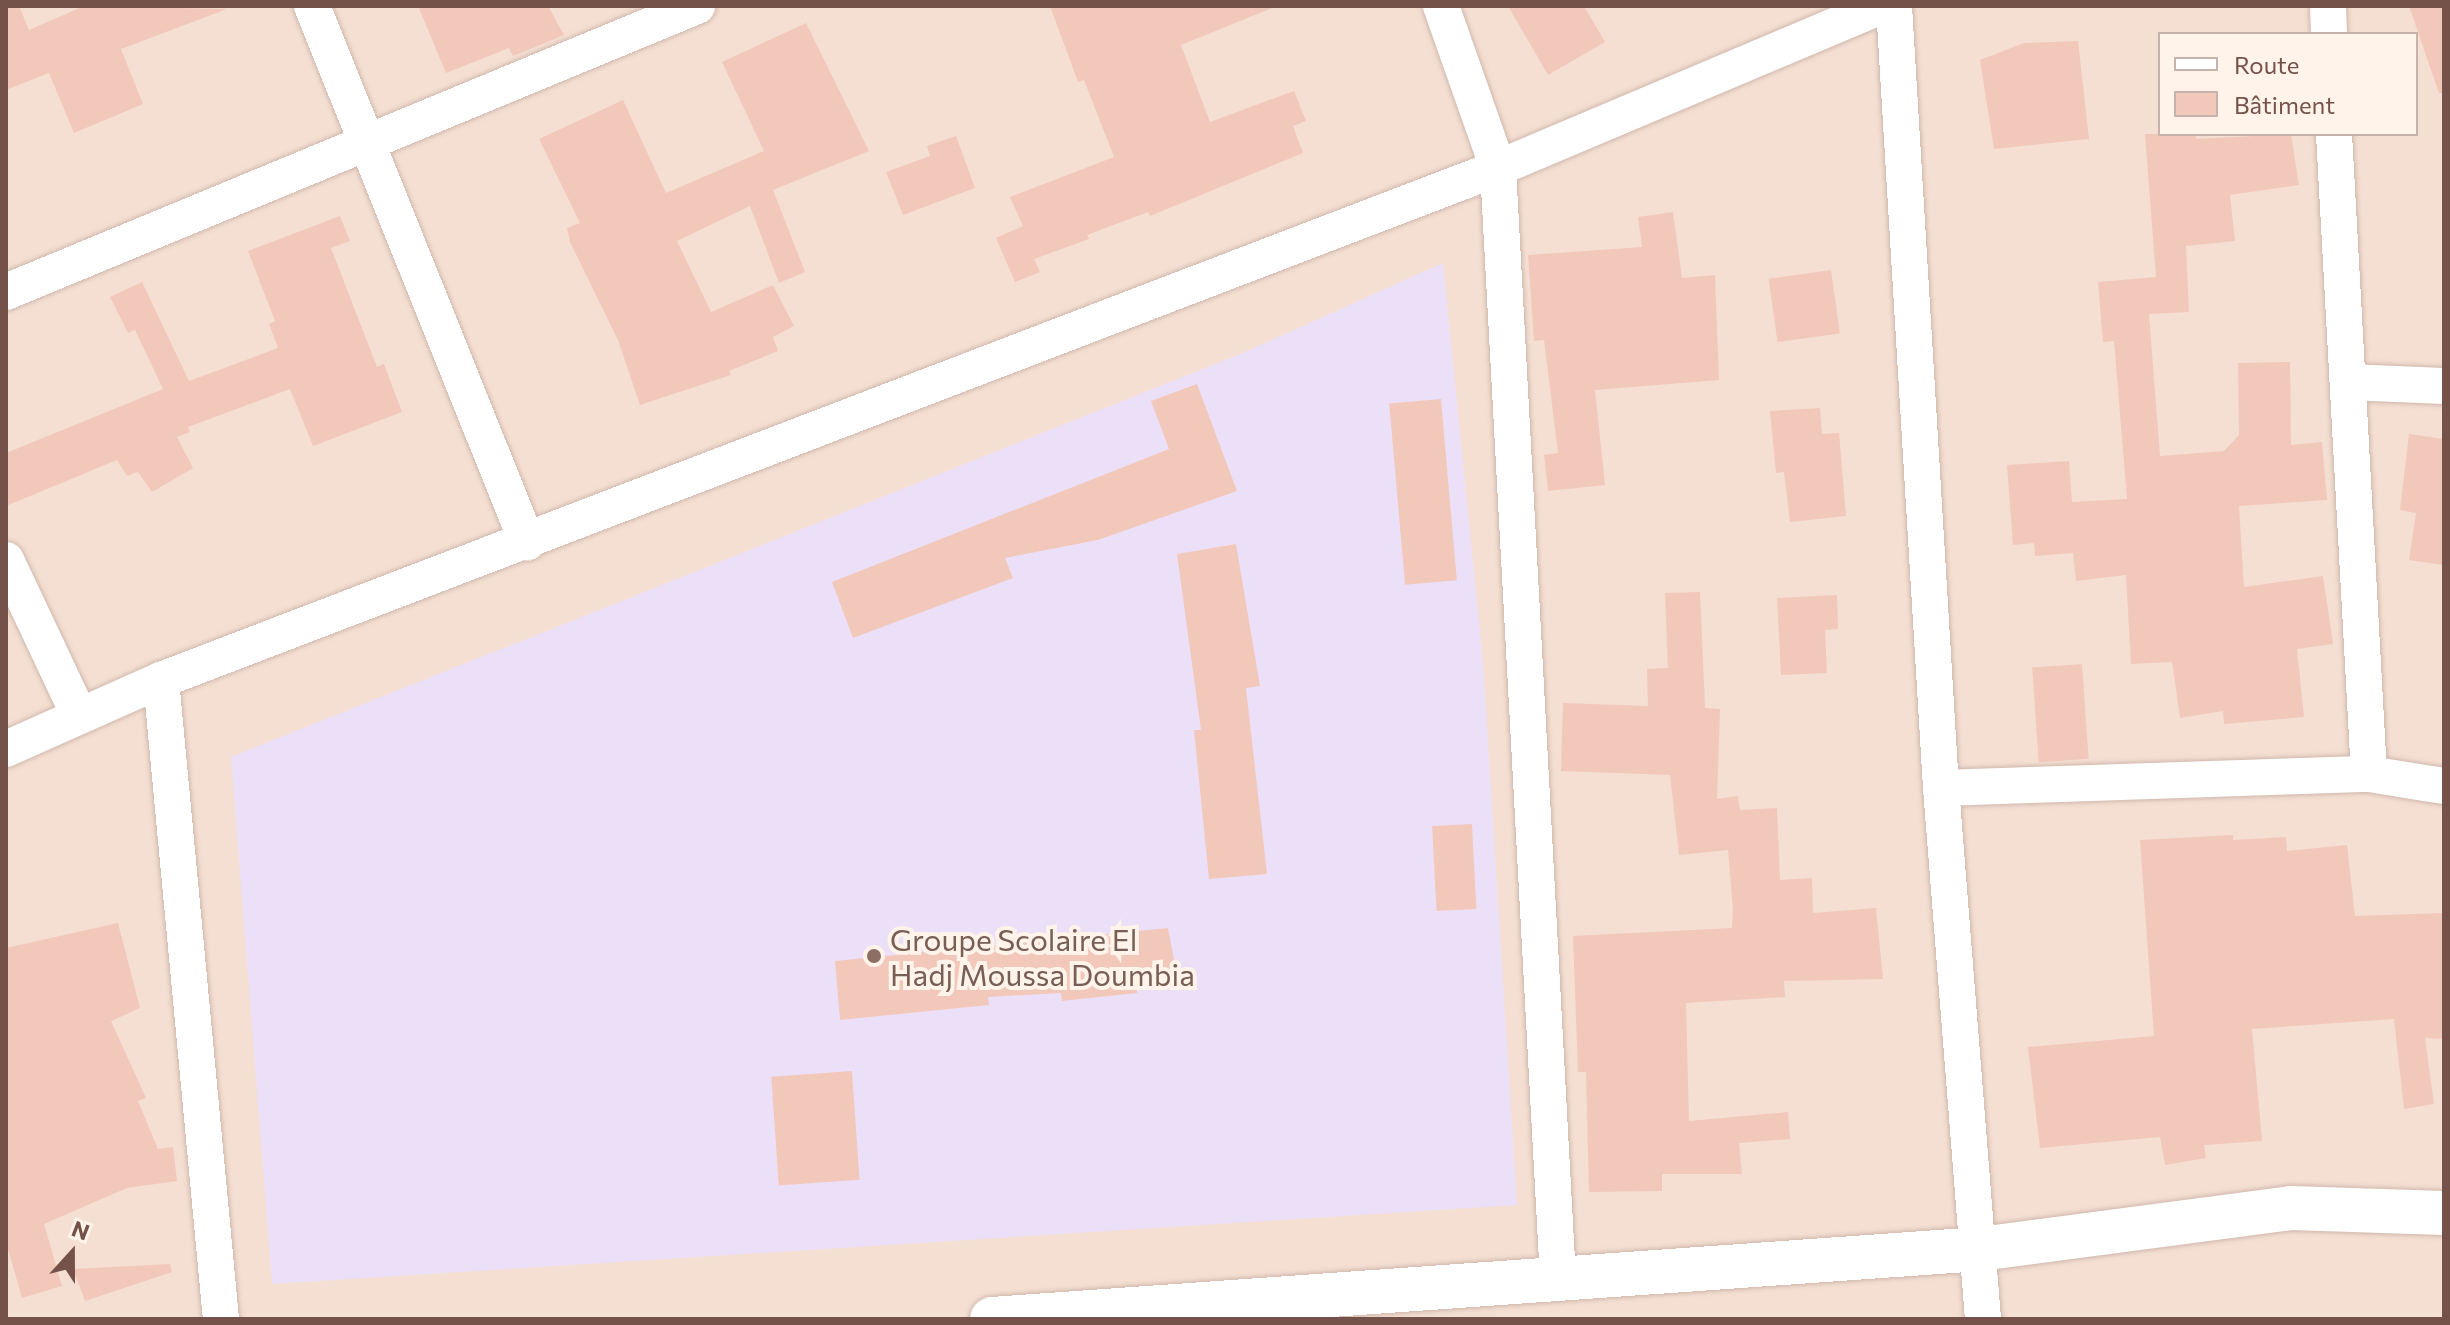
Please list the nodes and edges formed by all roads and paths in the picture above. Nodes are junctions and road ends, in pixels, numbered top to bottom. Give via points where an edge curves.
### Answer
1 (312, 6) edge
2 (697, 6) edge
3 (1441, 6) edge
4 (1881, 6) edge
5 (1894, 6) edge
6 (2328, 6) edge
7 (2329, 32) edge
8 (2334, 136) edge
9 (368, 140) junction
10 (1498, 168) junction
11 (6, 292) edge
12 (2348, 382) junction
13 (2444, 386) edge
14 (527, 542) junction
15 (6, 560) edge
16 (161, 680) junction
17 (79, 715) junction
18 (6, 749) edge
19 (2369, 774) junction
20 (2444, 786) edge
21 (1941, 788) junction
22 (2444, 1213) edge
23 (1980, 1249) junction
24 (1558, 1281) junction
25 (221, 1319) edge
26 (992, 1319) edge
27 (1983, 1319) edge

1 - 9 street
2 - 9 street
3 - 10 street
4 - 10 street
5 - 21 street
6 - 7 street
8 - 12 street
9 - 11 street
9 - 14 street
10 - 14 street
10 - 24 street
12 - 13 street
12 - 19 street
14 - 16 street
15 - 17 street
16 - 17 street
16 - 25 street
17 - 18 street
19 - 20 street
19 - 21 street
21 - 23 street
22 - 23 street via 2291,1208
23 - 24 street
23 - 27 street
24 - 26 street

